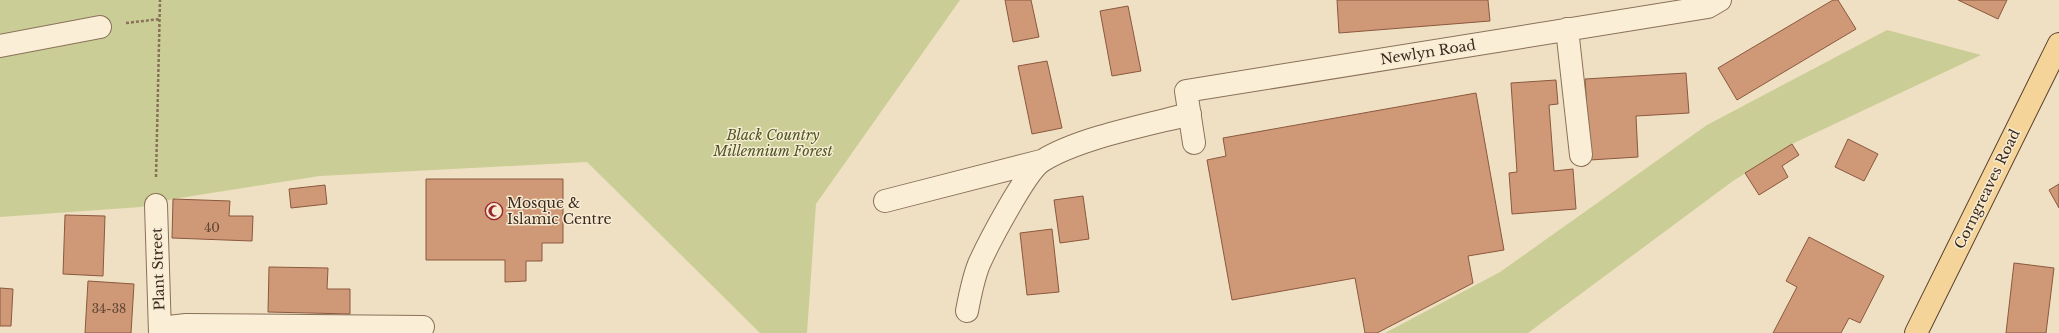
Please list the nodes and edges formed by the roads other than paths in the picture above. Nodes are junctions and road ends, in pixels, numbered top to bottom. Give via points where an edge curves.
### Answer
1 (1720, 0) edge
2 (100, 27) road end
3 (1567, 29) junction
4 (2059, 44) edge
5 (0, 46) edge
6 (1190, 114) junction
7 (1194, 143) dead end
8 (1581, 155) dead end
9 (1041, 161) junction
10 (885, 201) dead end
11 (156, 205) road end
12 (967, 311) dead end
13 (422, 327) dead end
14 (160, 330) edge
15 (1916, 333) edge

1 - 3 street, Newlyn Road via 1708,7
2 - 5 street
3 - 6 street, Newlyn Road via 1186,91
3 - 8 street
4 - 15 main road, Corngreaves Road
6 - 7 street, Newlyn Road
6 - 9 street via 1094,139
9 - 10 street
9 - 12 street via 1023,183 980,264 972,285
11 - 14 street, Plant Street
13 - 14 street via 186,325

